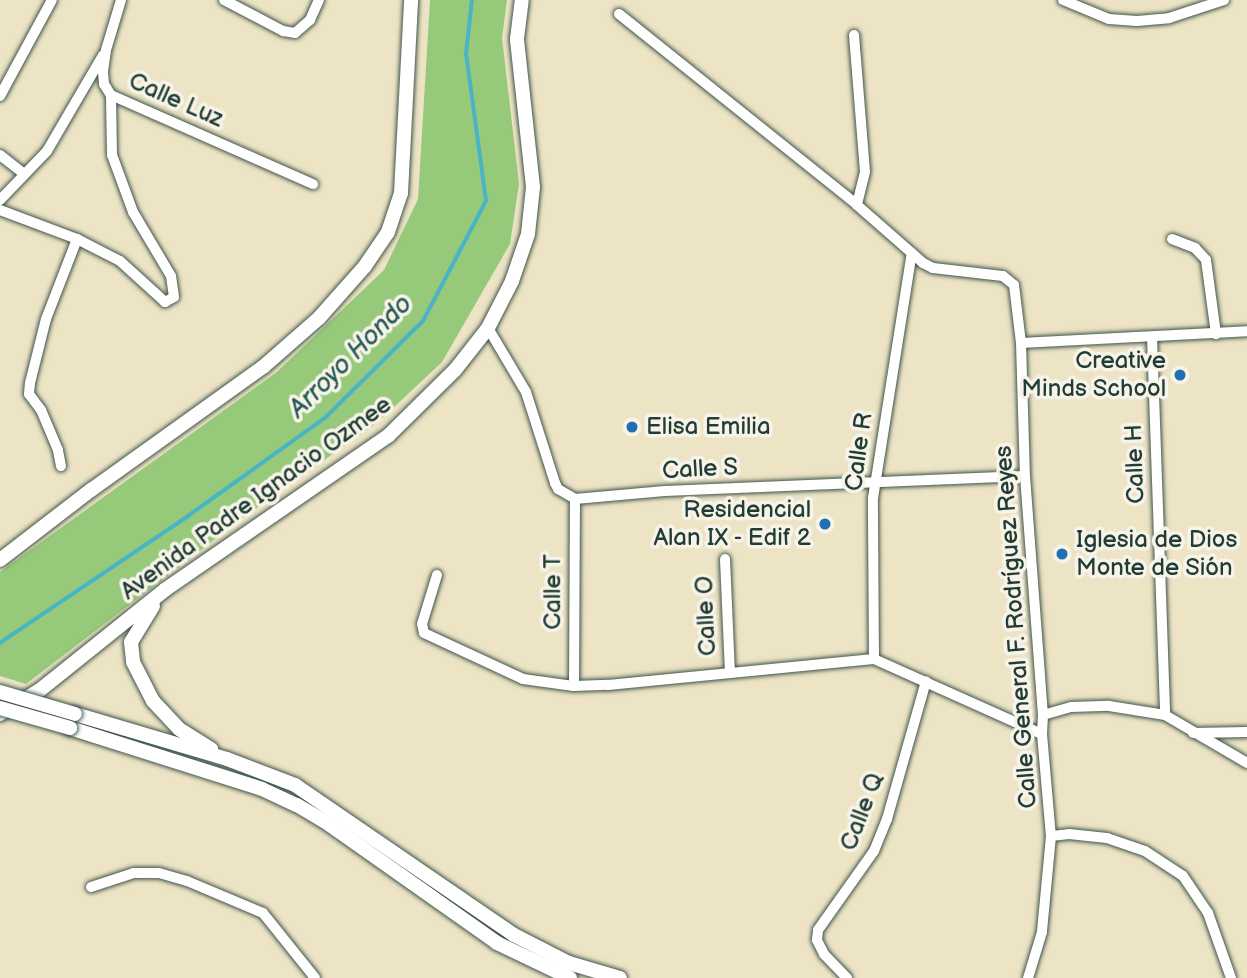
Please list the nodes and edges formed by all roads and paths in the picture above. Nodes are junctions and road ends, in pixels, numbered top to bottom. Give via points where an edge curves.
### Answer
1 (52, 0) edge
2 (121, 0) edge
3 (224, 0) edge
4 (319, 0) edge
5 (411, 0) edge
6 (522, 0) edge
7 (1063, 0) edge
8 (1224, 0) edge
9 (619, 15) dead end
10 (854, 35) dead end
11 (106, 50) junction
12 (111, 95) junction
13 (0, 96) edge
14 (0, 155) edge
15 (23, 173) junction
16 (313, 184) dead end
17 (0, 200) edge
18 (857, 205) junction
19 (0, 210) edge
20 (77, 239) junction
21 (1172, 239) dead end
22 (912, 253) junction
23 (488, 328) junction
24 (1247, 331) edge
25 (1216, 334) junction
26 (1152, 337) junction
27 (1021, 343) junction
28 (61, 466) dead end
29 (1025, 476) junction
30 (875, 483) junction
31 (575, 499) junction
32 (725, 559) dead end
33 (0, 560) edge
34 (437, 575) dead end
35 (163, 591) junction
36 (874, 659) junction
37 (730, 672) junction
38 (926, 681) junction
39 (574, 686) junction
40 (0, 692) edge
41 (0, 708) edge
42 (0, 714) edge
43 (1043, 715) junction
44 (1165, 715) junction
45 (1247, 732) edge
46 (1193, 733) junction
47 (1042, 734) junction
48 (227, 759) junction
49 (1247, 763) edge
50 (1051, 836) junction
51 (91, 887) dead end
52 (315, 978) edge
53 (570, 978) edge
54 (620, 978) edge
55 (848, 978) edge
56 (1028, 978) edge
57 (1231, 978) edge

1 - 13 street
2 - 11 street, Calle Luz
3 - 4 street via 295,33 310,19
5 - 33 street via 401,193 387,232 365,266 320,318 263,367
6 - 23 street, Avenida Padre Ignacio Ozmee via 517,39 533,187 528,234 512,281
7 - 8 street via 1108,19 1137,21 1169,18
9 - 18 street
10 - 18 street via 865,172
11 - 12 street, Calle Luz via 104,84
11 - 15 street via 47,151
12 - 16 street, Calle Luz
12 - 20 street via 112,155 133,212 171,276 174,297 165,302 120,261
14 - 15 street
15 - 17 street
18 - 22 street
19 - 20 street
20 - 28 street via 46,319 29,394 50,430
21 - 25 street via 1195,248 1206,260
22 - 27 street, Calle General F. Rodríguez Reyes via 933,268 1003,276 1014,285
22 - 30 street, Calle R
23 - 31 street via 526,392 555,483
23 - 35 street, Avenida Padre Ignacio Ozmee via 455,370 388,436
24 - 25 street
25 - 26 street
26 - 27 street
26 - 44 street, Calle H
27 - 29 street, Calle General F. Rodríguez Reyes
29 - 30 street, Calle S
29 - 43 street, Calle General F. Rodríguez Reyes
30 - 31 street, Calle S
30 - 36 street, Calle R
31 - 39 street, Calle T
32 - 37 street, Calle O
34 - 39 street via 422,624 424,633 523,680
35 - 42 street, Avenida Padre Ignacio Ozmee via 40,690
35 - 48 street via 135,632 133,662 164,714
36 - 37 street
36 - 38 street
37 - 39 street
38 - 47 street
38 - 55 street, Calle Q via 874,851 818,930 824,954
40 - 48 street, bridge
41 - 53 street, bridge via 262,789 297,805 497,943
43 - 44 street via 1071,707 1109,706
43 - 47 street, Calle General F. Rodríguez Reyes
44 - 46 street
45 - 46 street
46 - 49 street
47 - 50 street, Calle General F. Rodríguez Reyes
48 - 54 street via 264,771 318,799 537,948
50 - 56 street, Calle General F. Rodríguez Reyes via 1042,932
50 - 57 street via 1107,838 1145,851 1183,876 1208,914
51 - 52 street via 134,873 187,880 263,913

